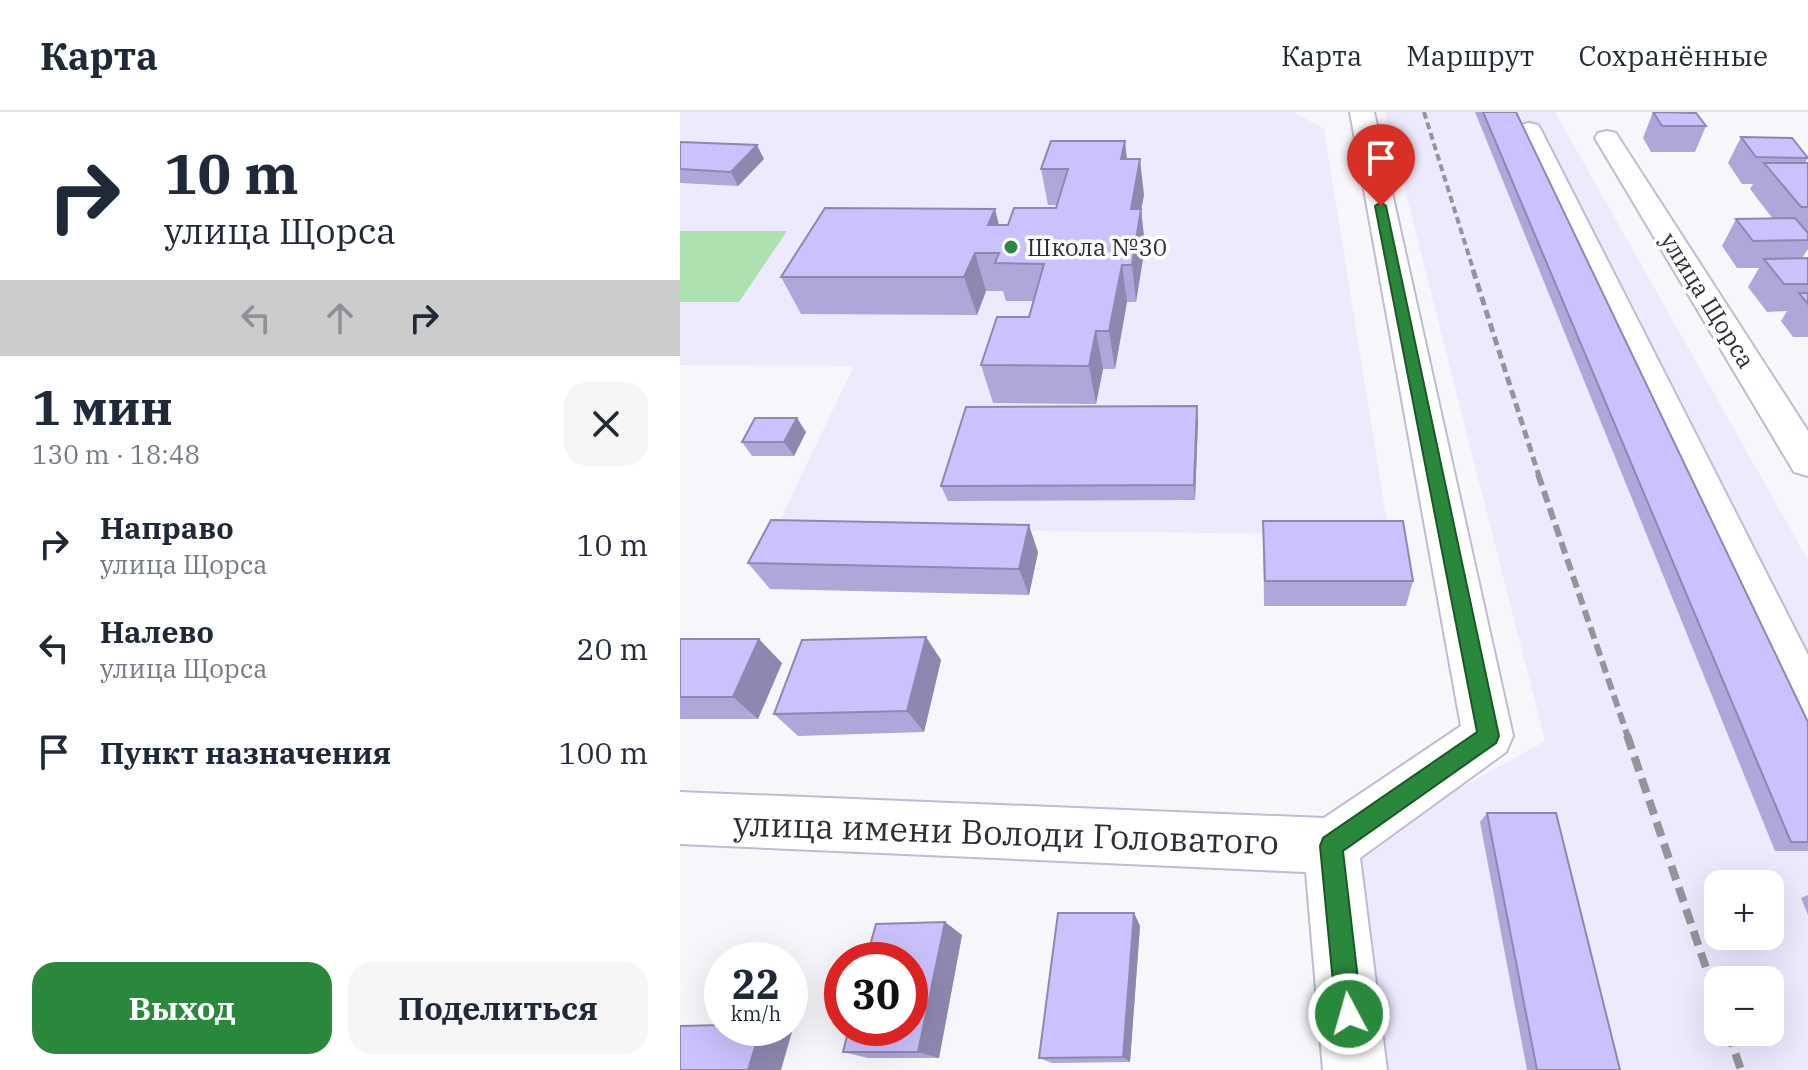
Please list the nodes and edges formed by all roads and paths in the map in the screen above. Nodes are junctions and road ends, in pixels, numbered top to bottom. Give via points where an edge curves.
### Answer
1 (1362, 112) edge
2 (1529, 130) edge
3 (1607, 138) dead end
4 (1808, 462) edge
5 (1808, 704) edge
6 (680, 818) edge
7 (1331, 846) junction
8 (1355, 1070) edge

1 - 7 street via 1488,736
2 - 5 street
3 - 4 street, улица Щорса
6 - 7 street, улица имени Володи Головатого
7 - 8 street

